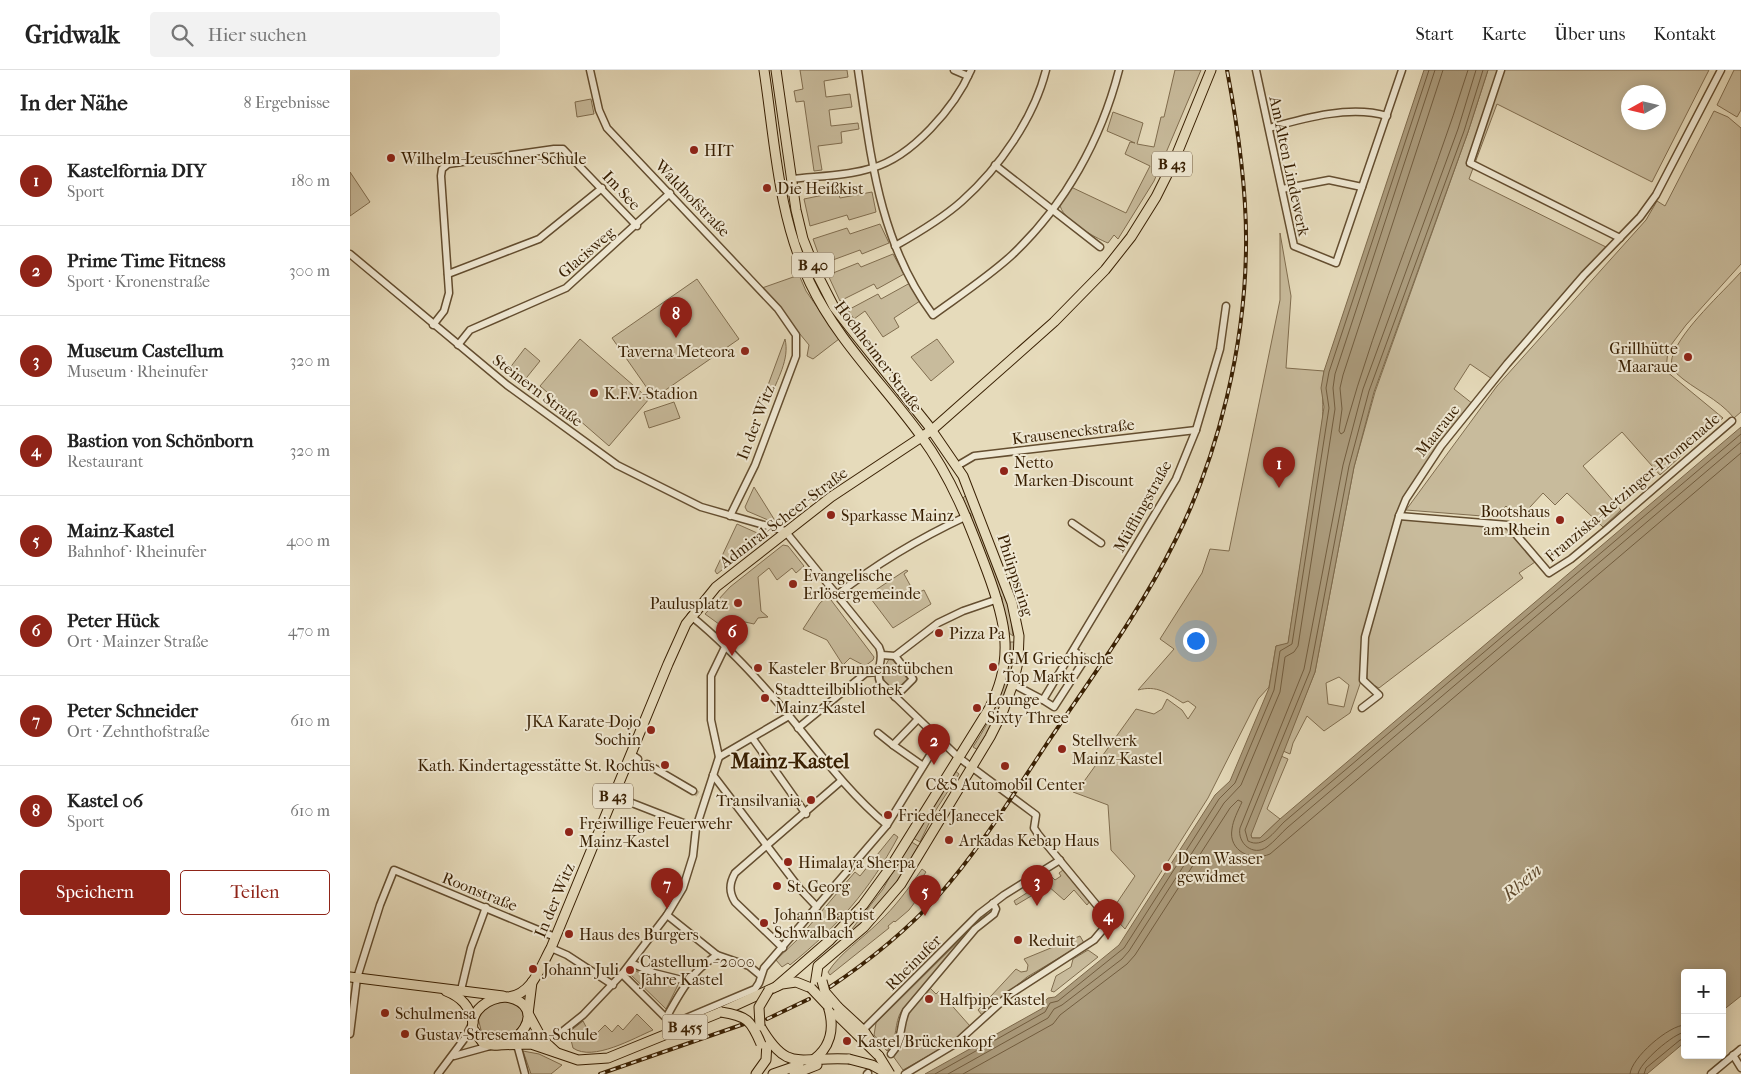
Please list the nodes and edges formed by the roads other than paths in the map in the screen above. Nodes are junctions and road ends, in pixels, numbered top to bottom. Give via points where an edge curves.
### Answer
1 (590, 70) edge
2 (764, 70) edge
3 (776, 70) edge
4 (858, 70) edge
5 (954, 70) edge
6 (1046, 70) edge
7 (1119, 70) edge
8 (1211, 70) edge
9 (1256, 70) edge
10 (1402, 70) edge
11 (1501, 70) edge
12 (1721, 70) edge
13 (970, 73) edge
14 (1387, 116) junction
15 (1269, 128) junction
16 (995, 165) junction
17 (872, 168) junction
18 (791, 179) junction
19 (602, 188) junction
20 (1362, 188) junction
21 (1282, 189) junction
22 (670, 193) junction
23 (794, 194) junction
24 (782, 195) junction
25 (1052, 209) junction
26 (637, 226) junction
27 (1620, 238) junction
28 (803, 239) junction
29 (793, 242) junction
30 (895, 246) junction
31 (1100, 247) dead end
32 (350, 254) edge
33 (448, 274) junction
34 (1226, 306) dead end
35 (433, 325) junction
36 (796, 336) joint
37 (458, 345) junction
38 (1732, 422) dead end
39 (930, 428) junction
40 (1196, 430) junction
41 (920, 435) junction
42 (957, 466) junction
43 (971, 491) junction
44 (959, 497) junction
45 (730, 516) junction
46 (967, 516) junction
47 (1399, 516) junction
48 (1072, 523) dead end
49 (785, 532) junction
50 (1102, 543) dead end
51 (837, 595) junction
52 (998, 599) junction
53 (697, 608) joint
54 (691, 616) junction
55 (1018, 636) junction
56 (1006, 638) junction
57 (725, 647) junction
58 (1074, 651) junction
59 (882, 655) junction
60 (895, 656) junction
61 (878, 672) junction
62 (1013, 684) junction
63 (895, 697) junction
64 (1043, 700) junction
65 (1362, 708) dead end
66 (789, 716) junction
67 (918, 719) junction
68 (798, 728) junction
69 (878, 733) dead end
70 (753, 739) junction
71 (940, 740) junction
72 (892, 745) junction
73 (719, 757) junction
74 (958, 757) junction
75 (647, 764) dead end
76 (923, 766) junction
77 (971, 768) junction
78 (713, 775) junction
79 (841, 782) junction
80 (693, 791) tunnel mouth
81 (614, 796) junction
82 (806, 814) junction
83 (887, 825) junction
84 (696, 828) junction
85 (767, 845) junction
86 (1060, 860) junction
87 (993, 903) junction
88 (486, 907) junction
89 (817, 907) junction
90 (667, 915) junction
91 (555, 938) junction
92 (551, 948) junction
93 (783, 948) junction
94 (718, 955) junction
95 (631, 963) junction
96 (622, 974) junction
97 (760, 975) junction
98 (354, 977) edge
99 (686, 981) junction
100 (532, 982) junction
101 (783, 984) junction
102 (613, 985) junction
103 (439, 987) junction
104 (816, 987) junction
105 (461, 990) junction
106 (507, 997) junction
107 (832, 1009) junction
108 (721, 1012) junction
109 (528, 1014) junction
110 (666, 1018) junction
111 (472, 1024) junction
112 (760, 1026) junction
113 (350, 1034) edge
114 (558, 1035) dead end
115 (865, 1036) junction
116 (765, 1042) junction
117 (513, 1044) junction
118 (496, 1045) junction
119 (1741, 1049) edge
120 (558, 1054) junction
121 (891, 1054) dead end
122 (1733, 1055) junction
123 (449, 1059) junction
124 (828, 1060) junction
125 (803, 1064) junction
126 (1741, 1068) edge
127 (438, 1074) edge
128 (525, 1074) edge
129 (756, 1074) edge
130 (773, 1074) edge
131 (794, 1074) edge
132 (889, 1074) edge
133 (905, 1074) edge
134 (1711, 1074) edge

1 - 22 street, Waldhofstraße via 599,110 608,128
2 - 24 main road, Hochheimer Straße / B 40
3 - 18 main road, Hochheimer Straße / B 40
4 - 17 street
5 - 13 street
6 - 16 street via 1024,122
7 - 25 street via 1102,125 1089,152
8 - 39 main road, B 43 via 1165,180 1124,246 1060,317
9 - 15 street, Am Alten Lindewerk
10 - 14 street
11 - 27 street via 1470,163
12 - 27 street, Maaraue via 1656,195
13 - 17 street via 947,111 929,129 889,160
14 - 15 street via 1350,113 1300,119
14 - 20 street
15 - 21 street, Am Alten Lindewerk
16 - 25 street
16 - 30 street via 962,201 930,226
17 - 18 street
17 - 30 street via 881,208
18 - 23 main road, Hochheimer Straße / B 40
19 - 26 street, Im See
19 - 33 street via 539,239
19 - 33 street, Im See via 566,151 558,148 448,164 442,169 441,176
20 - 21 street via 1329,180
20 - 21 street, Am Alten Lindewerk via 1336,263 1294,246
22 - 26 street, Glacisweg
22 - 36 street, Waldhofstraße via 778,309
23 - 24 street
23 - 28 main road, Hochheimer Straße / B 40
24 - 29 main road, Hochheimer Straße / B 40
25 - 30 street via 1010,256 933,315
25 - 31 street
26 - 37 street, Glacisweg via 566,288 470,330
27 - 47 street, Maaraue via 1507,364 1441,446 1406,499
28 - 29 street
28 - 39 main road, Hochheimer Straße / B 40 via 834,307
29 - 41 main road, Hochheimer Straße / B 40 via 825,311
32 - 35 street, Steinern Straße
33 - 35 street via 447,304
34 - 40 street, Müfflingstraße via 1220,349
35 - 37 street, Steinern Straße
36 - 45 street, In der Witz via 796,356 755,465
37 - 45 street, Steinern Straße via 617,465 676,496
38 - 47 street, Franziska-Retzinger-Promenade via 1571,559 1548,573 1508,525
39 - 41 main road, B 43
39 - 42 main road, Philippsring / B 40
40 - 42 street, Krauseneckstraße via 974,456
40 - 58 street, Müfflingstraße via 1176,478
41 - 44 main road, Philippsring / B 40
41 - 49 main road, Admiral-Scheer-Straße / B 43
42 - 43 main road, Philippsring / B 40
43 - 44 main road
43 - 55 main road, Philippsring / B 40 via 1012,603
44 - 46 main road, Philippsring / B 40
45 - 49 street, Steinern Straße
46 - 51 street via 870,569
46 - 52 main road, Philippsring / B 40
47 - 65 street, Maaraue via 1365,637 1363,680 1379,695
48 - 50 street
49 - 51 street
49 - 53 main road, Admiral-Scheer-Straße / B 43 via 716,587
51 - 59 street
52 - 56 main road, Philippsring / B 40
52 - 60 street via 938,623
53 - 54 main road, In der Witz / B 43
54 - 57 street
54 - 81 main road, In der Witz / B 43 via 674,647 634,756
55 - 56 main road via 1010,640
55 - 62 main road, Philippsring / B 40 via 1018,662
56 - 74 main road, Philippsring / B 40 via 1004,670 996,695
57 - 66 street
57 - 73 street via 711,676 711,720
58 - 64 street, Müfflingstraße
58 - 64 street via 1085,659 1054,707
59 - 60 street
59 - 61 street
60 - 63 street via 913,679
61 - 63 street via 880,682
61 - 68 street via 866,673
62 - 64 street
62 - 77 main road, Philippsring / B 40 via 1004,711
63 - 67 street
66 - 68 street
66 - 70 street
67 - 71 street
67 - 72 street
68 - 79 street
69 - 72 street
70 - 73 street
70 - 82 street
71 - 74 street
71 - 76 street
72 - 76 street
73 - 78 street
74 - 77 street
74 - 101 main road, B 40 via 858,912 810,964
75 - 80 street
76 - 83 street
77 - 86 street via 1036,814 1034,828
77 - 104 main road, B 40 via 890,899 864,927 818,966
78 - 84 street via 703,796
78 - 85 street
79 - 82 street
79 - 83 street
81 - 84 street
81 - 91 main road, In der Witz / B 43
82 - 85 street
83 - 89 street
84 - 90 street via 687,878
85 - 89 street
85 - 93 street via 736,874 730,884 730,892 735,902
86 - 87 street, Rheinufer
86 - 133 street via 1104,914 1106,925 1094,940 1008,995 955,1044
87 - 115 street, Rheinufer
87 - 121 street, Rheinufer via 994,914 975,929 906,1011 899,1043
88 - 91 street, Roonstraße
88 - 98 street, Roonstraße via 394,870
88 - 105 street via 471,948
89 - 93 street
90 - 94 street
90 - 95 street
91 - 92 main road, In der Witz / B 43
92 - 100 main road, In der Witz / B 43
92 - 102 street
93 - 97 street
94 - 97 street via 749,966
94 - 99 street
95 - 96 street
95 - 99 street
96 - 102 street
96 - 110 street
97 - 110 street via 755,989 672,1024
98 - 103 main road
98 - 113 street
99 - 110 street
100 - 106 main road, In der Witz / B 43 via 521,993
100 - 109 main road, In der Witz / B 43
101 - 104 main road via 800,983
101 - 108 main road, B 455, bridge
101 - 112 main road, B 40, bridge via 760,1007
102 - 114 street
103 - 105 main road
103 - 111 main road via 464,1002
104 - 107 main road, bridge
104 - 107 main road, bridge via 825,992
105 - 106 main road
106 - 109 main road via 521,1003
106 - 111 main road via 481,1006
107 - 115 main road
107 - 115 main road via 851,1028
107 - 125 main road via 829,1042 820,1055
108 - 112 main road, B 455, bridge via 743,1012
108 - 116 main road, B 455, bridge via 747,1019
108 - 120 main road, B 455 via 624,1053 601,1059 578,1060
109 - 118 main road via 527,1026 521,1034
109 - 120 main road via 542,1039
111 - 118 main road via 480,1041
111 - 123 street
112 - 116 main road
115 - 132 main road, bridge
116 - 125 main road via 779,1057
116 - 129 main road, B 455 via 764,1065
117 - 118 main road, B 455
117 - 120 main road, B 455 via 531,1044
117 - 128 street via 518,1048
118 - 123 street
119 - 122 street
122 - 126 street
122 - 134 street
123 - 127 street
124 - 125 main road
124 - 131 main road
124 - 132 main road, bridge via 849,1059
125 - 130 main road

